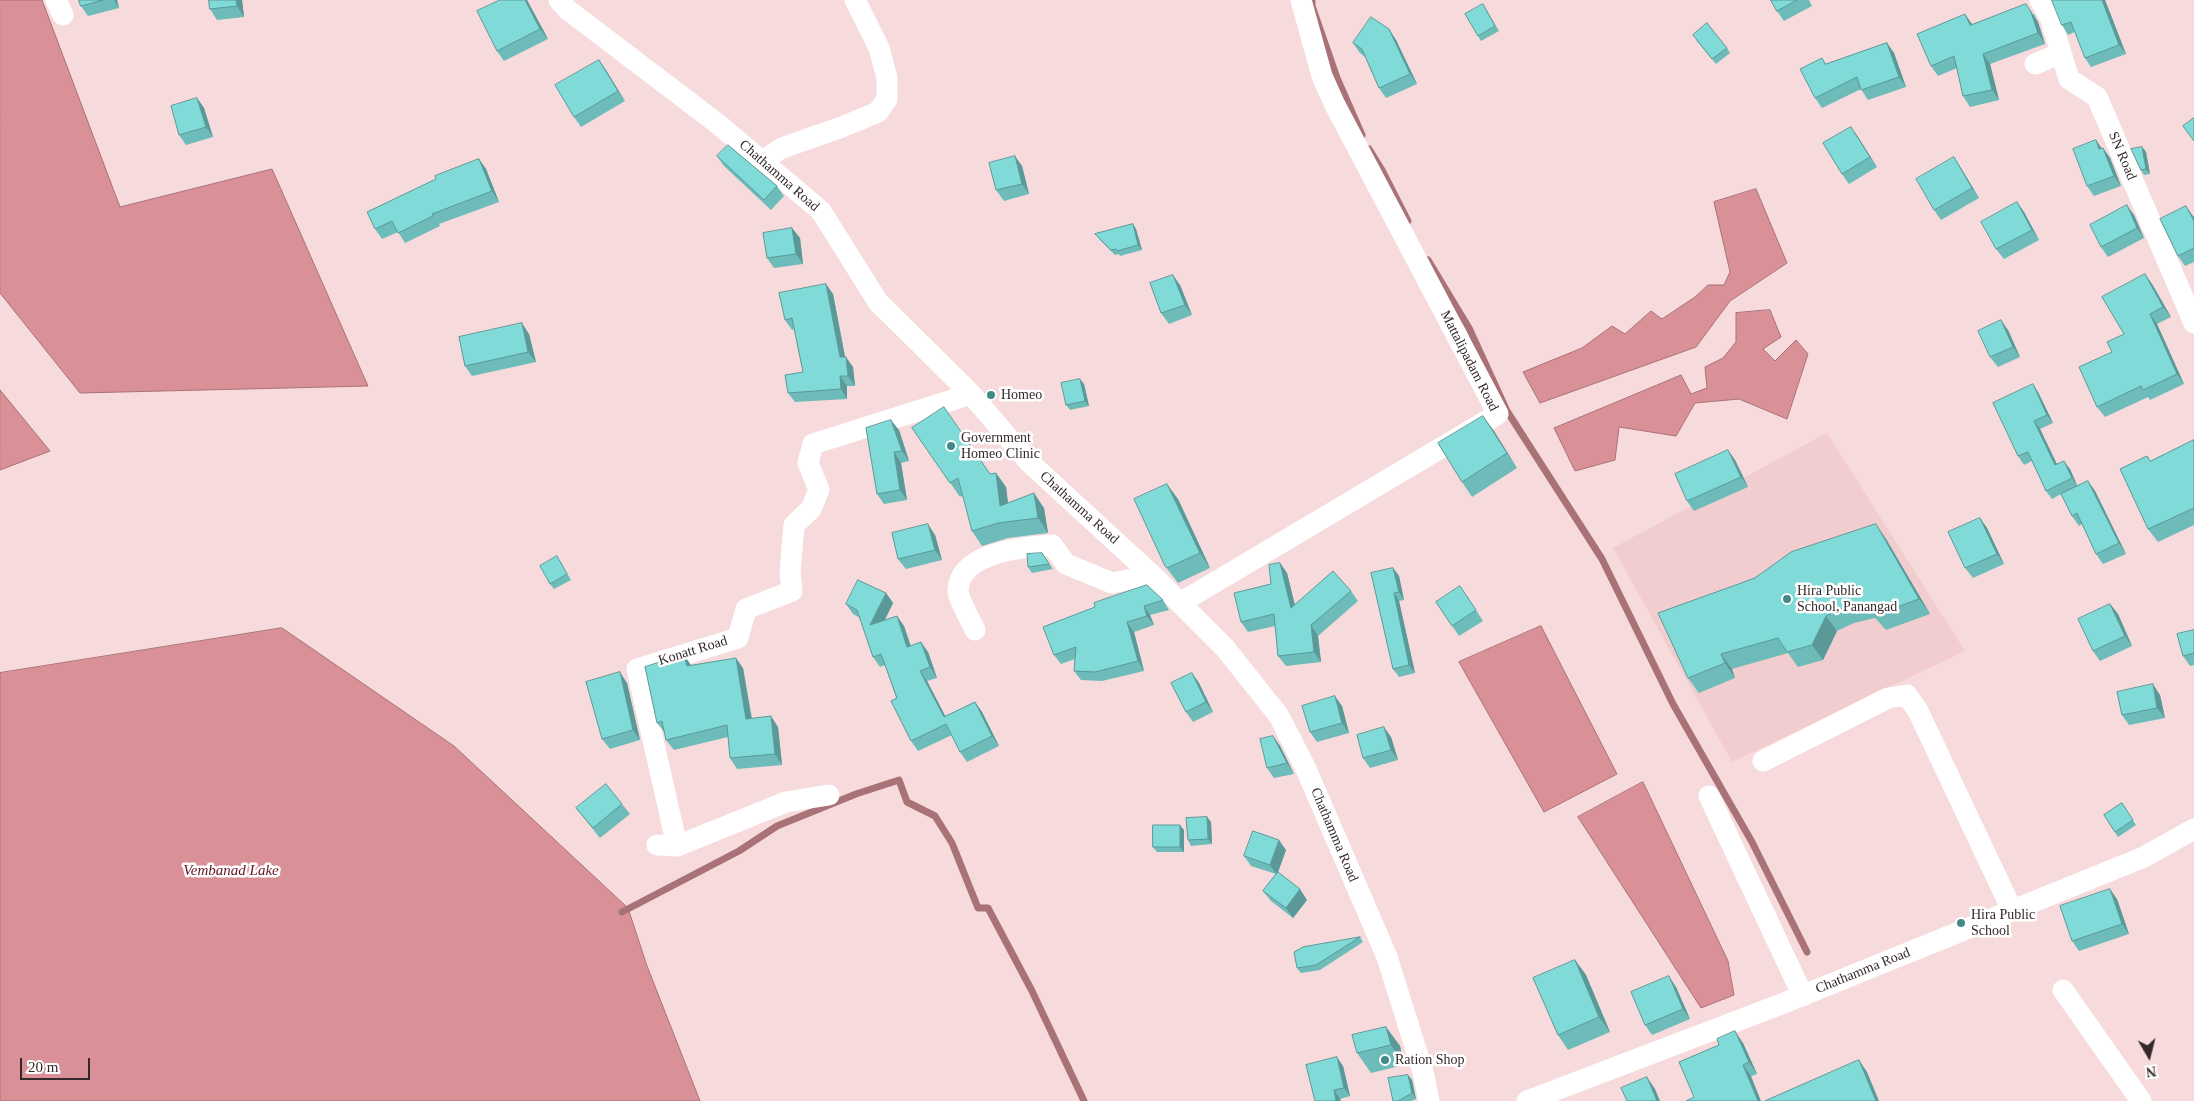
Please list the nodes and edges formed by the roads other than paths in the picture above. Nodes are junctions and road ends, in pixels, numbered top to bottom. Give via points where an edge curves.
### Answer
1 (559, 0) edge
2 (855, 0) edge
3 (1301, 0) edge
4 (2040, 0) edge
5 (2061, 53) junction
6 (2035, 64) dead end
7 (762, 161) junction
8 (2194, 323) edge
9 (971, 394) junction
10 (1152, 575) junction
11 (1180, 603) junction
12 (975, 630) dead end
13 (1763, 761) dead end
14 (829, 795) dead end
15 (1709, 796) dead end
16 (2194, 829) edge
17 (2012, 910) junction
18 (2063, 990) dead end
19 (1803, 996) junction
20 (1429, 1101) edge
21 (1527, 1101) edge
22 (2141, 1101) edge

1 - 7 street, Chathamma Road
2 - 7 street via 879,48 887,78 886,99 878,112 782,148
3 - 11 street, Mattalipadam Road via 1322,76 1335,105 1498,414
4 - 5 street, SN Road via 2050,17
5 - 6 street
5 - 8 street, SN Road via 2069,80 2097,97
7 - 9 street, Chathamma Road via 821,211 878,302
9 - 10 street, Chathamma Road via 1029,462
9 - 14 street, Konatt Road via 812,444 808,463 819,490 811,509 794,525 790,572 792,591 746,609 738,638 637,668 667,846 786,802
10 - 11 street, Chathamma Road
10 - 12 street via 1112,583 1066,564 1052,545 1010,549 971,564 962,576 958,592
11 - 20 street, Chathamma Road via 1225,648 1279,716 1306,769 1387,957
13 - 17 street via 1888,698 1907,695 1918,711
15 - 19 street
16 - 17 street, Chathamma Road via 2144,857
17 - 19 street, Chathamma Road
18 - 22 street
19 - 21 street, Chathamma Road

